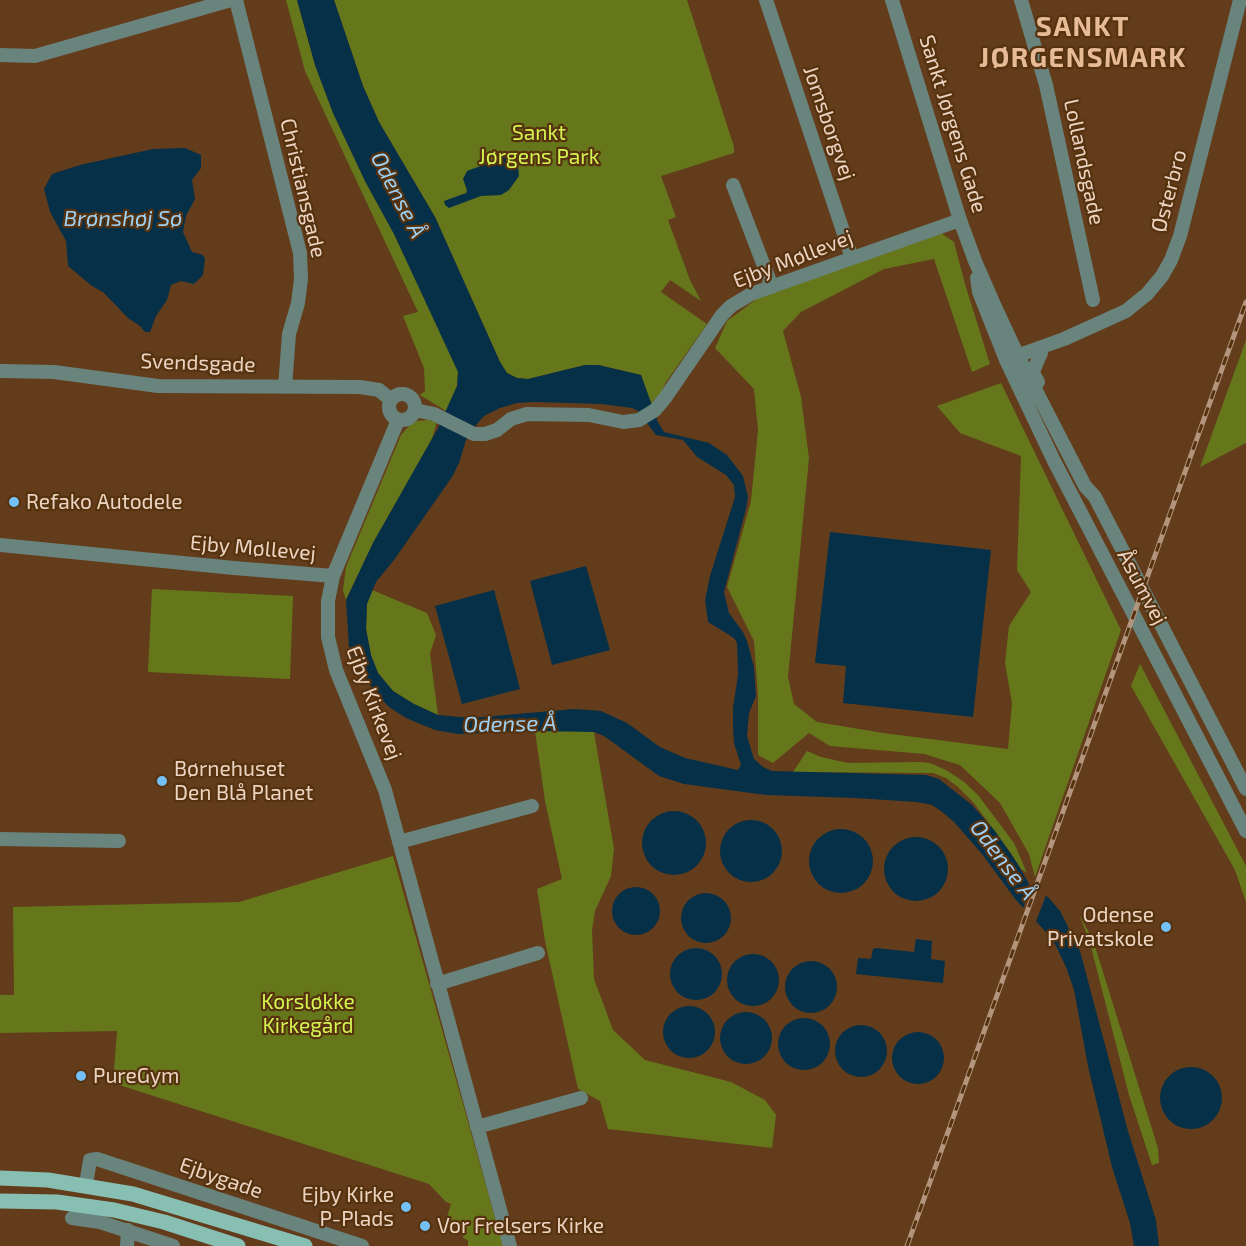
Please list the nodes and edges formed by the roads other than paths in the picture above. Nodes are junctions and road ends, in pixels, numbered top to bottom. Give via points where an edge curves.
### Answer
1 (231, 0) edge
2 (236, 0) edge
3 (766, 0) edge
4 (892, 0) edge
5 (1021, 0) edge
6 (1240, 0) edge
7 (0, 55) edge
8 (733, 185) dead end
9 (960, 220) junction
10 (852, 258) junction
11 (772, 286) junction
12 (1093, 300) dead end
13 (1064, 339) junction
14 (1041, 353) junction
15 (1014, 361) junction
16 (0, 371) edge
17 (285, 387) junction
18 (391, 400) junction
19 (415, 410) junction
20 (398, 420) junction
21 (1095, 497) junction
22 (0, 545) edge
23 (333, 576) junction
24 (1246, 789) edge
25 (532, 806) dead end
26 (1246, 831) edge
27 (0, 839) edge
28 (119, 841) dead end
29 (399, 842) junction
30 (538, 953) dead end
31 (437, 984) junction
32 (580, 1098) dead end
33 (477, 1127) junction
34 (0, 1169) edge
35 (0, 1178) edge
36 (36, 1179) junction
37 (86, 1185) junction
38 (0, 1188) edge
39 (0, 1201) edge
40 (72, 1218) dead end
41 (128, 1230) junction
42 (127, 1246) edge
43 (173, 1246) edge
44 (238, 1246) edge
45 (305, 1246) edge
46 (362, 1246) edge
47 (510, 1246) edge

1 - 7 street via 35,56
2 - 17 street, Christiansgade via 300,253 301,279 289,334
3 - 10 street, Jomsborgvej
4 - 9 street, Sankt Jørgens Gade
5 - 12 street, Lollandsgade via 1046,85
6 - 13 street, Østerbro via 1171,260 1147,294 1126,311
8 - 11 street
9 - 10 street, Ejby Møllevej
9 - 15 street, Sankt Jørgens Gade via 975,261 979,292
10 - 11 street, Ejby Møllevej
11 - 19 street, Ejby Møllevej via 751,294 722,315 665,398 639,420 527,414 511,419 497,430 474,434 441,417
13 - 14 street, Østerbro
13 - 15 street, Østerbro
14 - 15 street, Østerbro
14 - 21 street via 1033,373
15 - 21 street, Åsumvej
15 - 26 street, Åsumvej via 1054,461
16 - 17 street, Svendsgade via 54,372 158,386
17 - 18 street, Svendsgade via 371,388
18 - 19 street via 399,395 409,397
18 - 20 street via 391,414
19 - 20 street via 408,419
20 - 23 street, Ejby Møllevej
21 - 24 street, Åsumvej
22 - 23 street, Ejby Møllevej
23 - 29 street, Ejby Kirkevej via 328,638
25 - 29 street
27 - 28 street
29 - 31 street, Ejby Kirkevej
30 - 31 street
31 - 33 street, Ejby Kirkevej
32 - 33 street
33 - 47 street, Ejby Kirkevej
34 - 36 main road
35 - 36 main road, Ejbygade
36 - 37 main road, Ejbygade
36 - 38 main road
37 - 45 main road, Ejbygade via 133,1194
37 - 46 street, Ejbygade via 90,1160 97,1159
39 - 44 main road via 57,1202 114,1210
40 - 41 street
41 - 42 street
41 - 43 street

